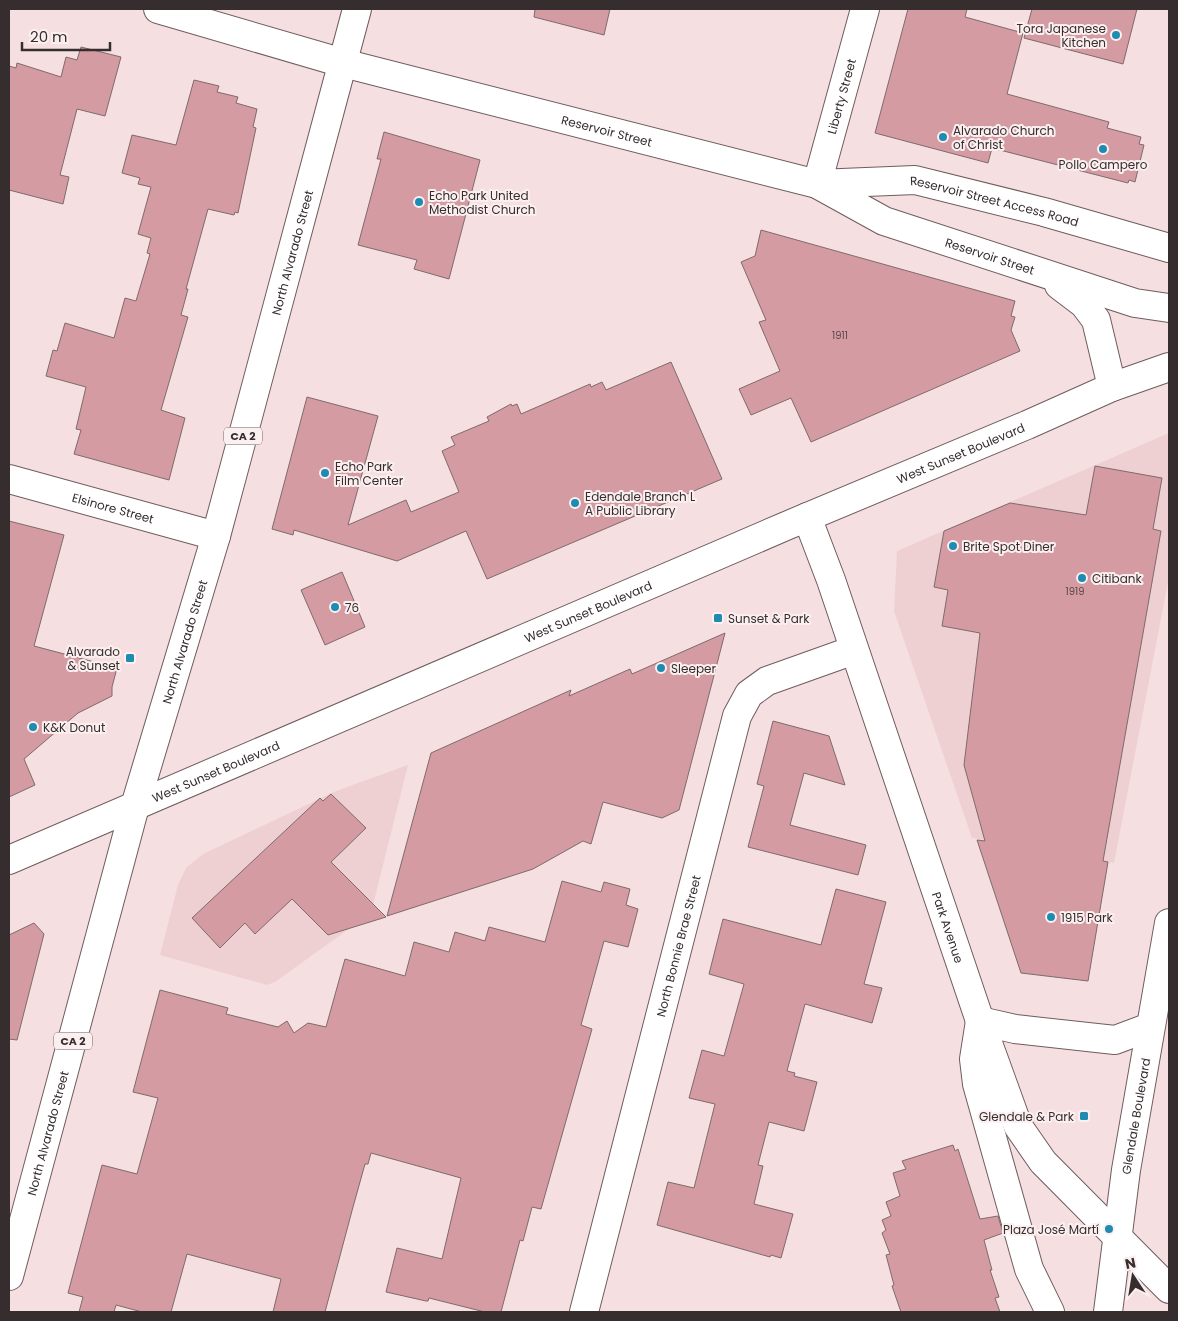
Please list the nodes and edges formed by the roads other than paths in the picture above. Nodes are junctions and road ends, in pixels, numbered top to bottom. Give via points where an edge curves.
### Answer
1 (158, 9) edge
2 (357, 9) edge
3 (864, 9) edge
4 (343, 63) junction
5 (816, 184) junction
6 (1169, 248) edge
7 (1045, 276) junction
8 (1169, 308) edge
9 (1169, 367) edge
10 (1112, 387) junction
11 (9, 479) edge
12 (807, 517) junction
13 (216, 536) junction
14 (854, 650) junction
15 (135, 806) junction
16 (9, 860) edge
17 (1169, 923) edge
18 (980, 1021) junction
19 (1150, 1027) junction
20 (1117, 1237) junction
21 (9, 1276) edge
22 (1169, 1289) edge
23 (584, 1312) edge
24 (1050, 1312) edge
25 (1108, 1312) edge

1 - 4 street, Reservoir Street
2 - 4 street, North Alvarado Street / CA 2
3 - 5 street, Liberty Street
4 - 5 street, Reservoir Street
4 - 13 street, North Alvarado Street / CA 2
5 - 6 street, Reservoir Street Access Road via 915,180
5 - 7 street, Reservoir Street via 884,221
7 - 8 street, Reservoir Street via 1135,303
7 - 10 street, Reservoir Street via 1084,304 1096,320
9 - 10 street, West Sunset Boulevard
10 - 12 street, West Sunset Boulevard
11 - 13 street, Elsinore Street
12 - 14 street, Park Avenue
12 - 15 street, West Sunset Boulevard
13 - 15 street, North Alvarado Street / CA 2
14 - 18 street, Park Avenue
14 - 23 street, North Bonnie Brae Street via 767,681 749,694 737,716
15 - 16 street, West Sunset Boulevard
15 - 21 street, North Alvarado Street / CA 2
17 - 19 street, Glendale Boulevard
18 - 19 street via 1015,1029 1115,1040
18 - 20 street, Park Avenue via 1018,1126 1043,1162
18 - 24 street via 974,1059 977,1084 1029,1269
19 - 20 street, Glendale Boulevard
20 - 22 street, Park Avenue
20 - 25 street, Glendale Boulevard

